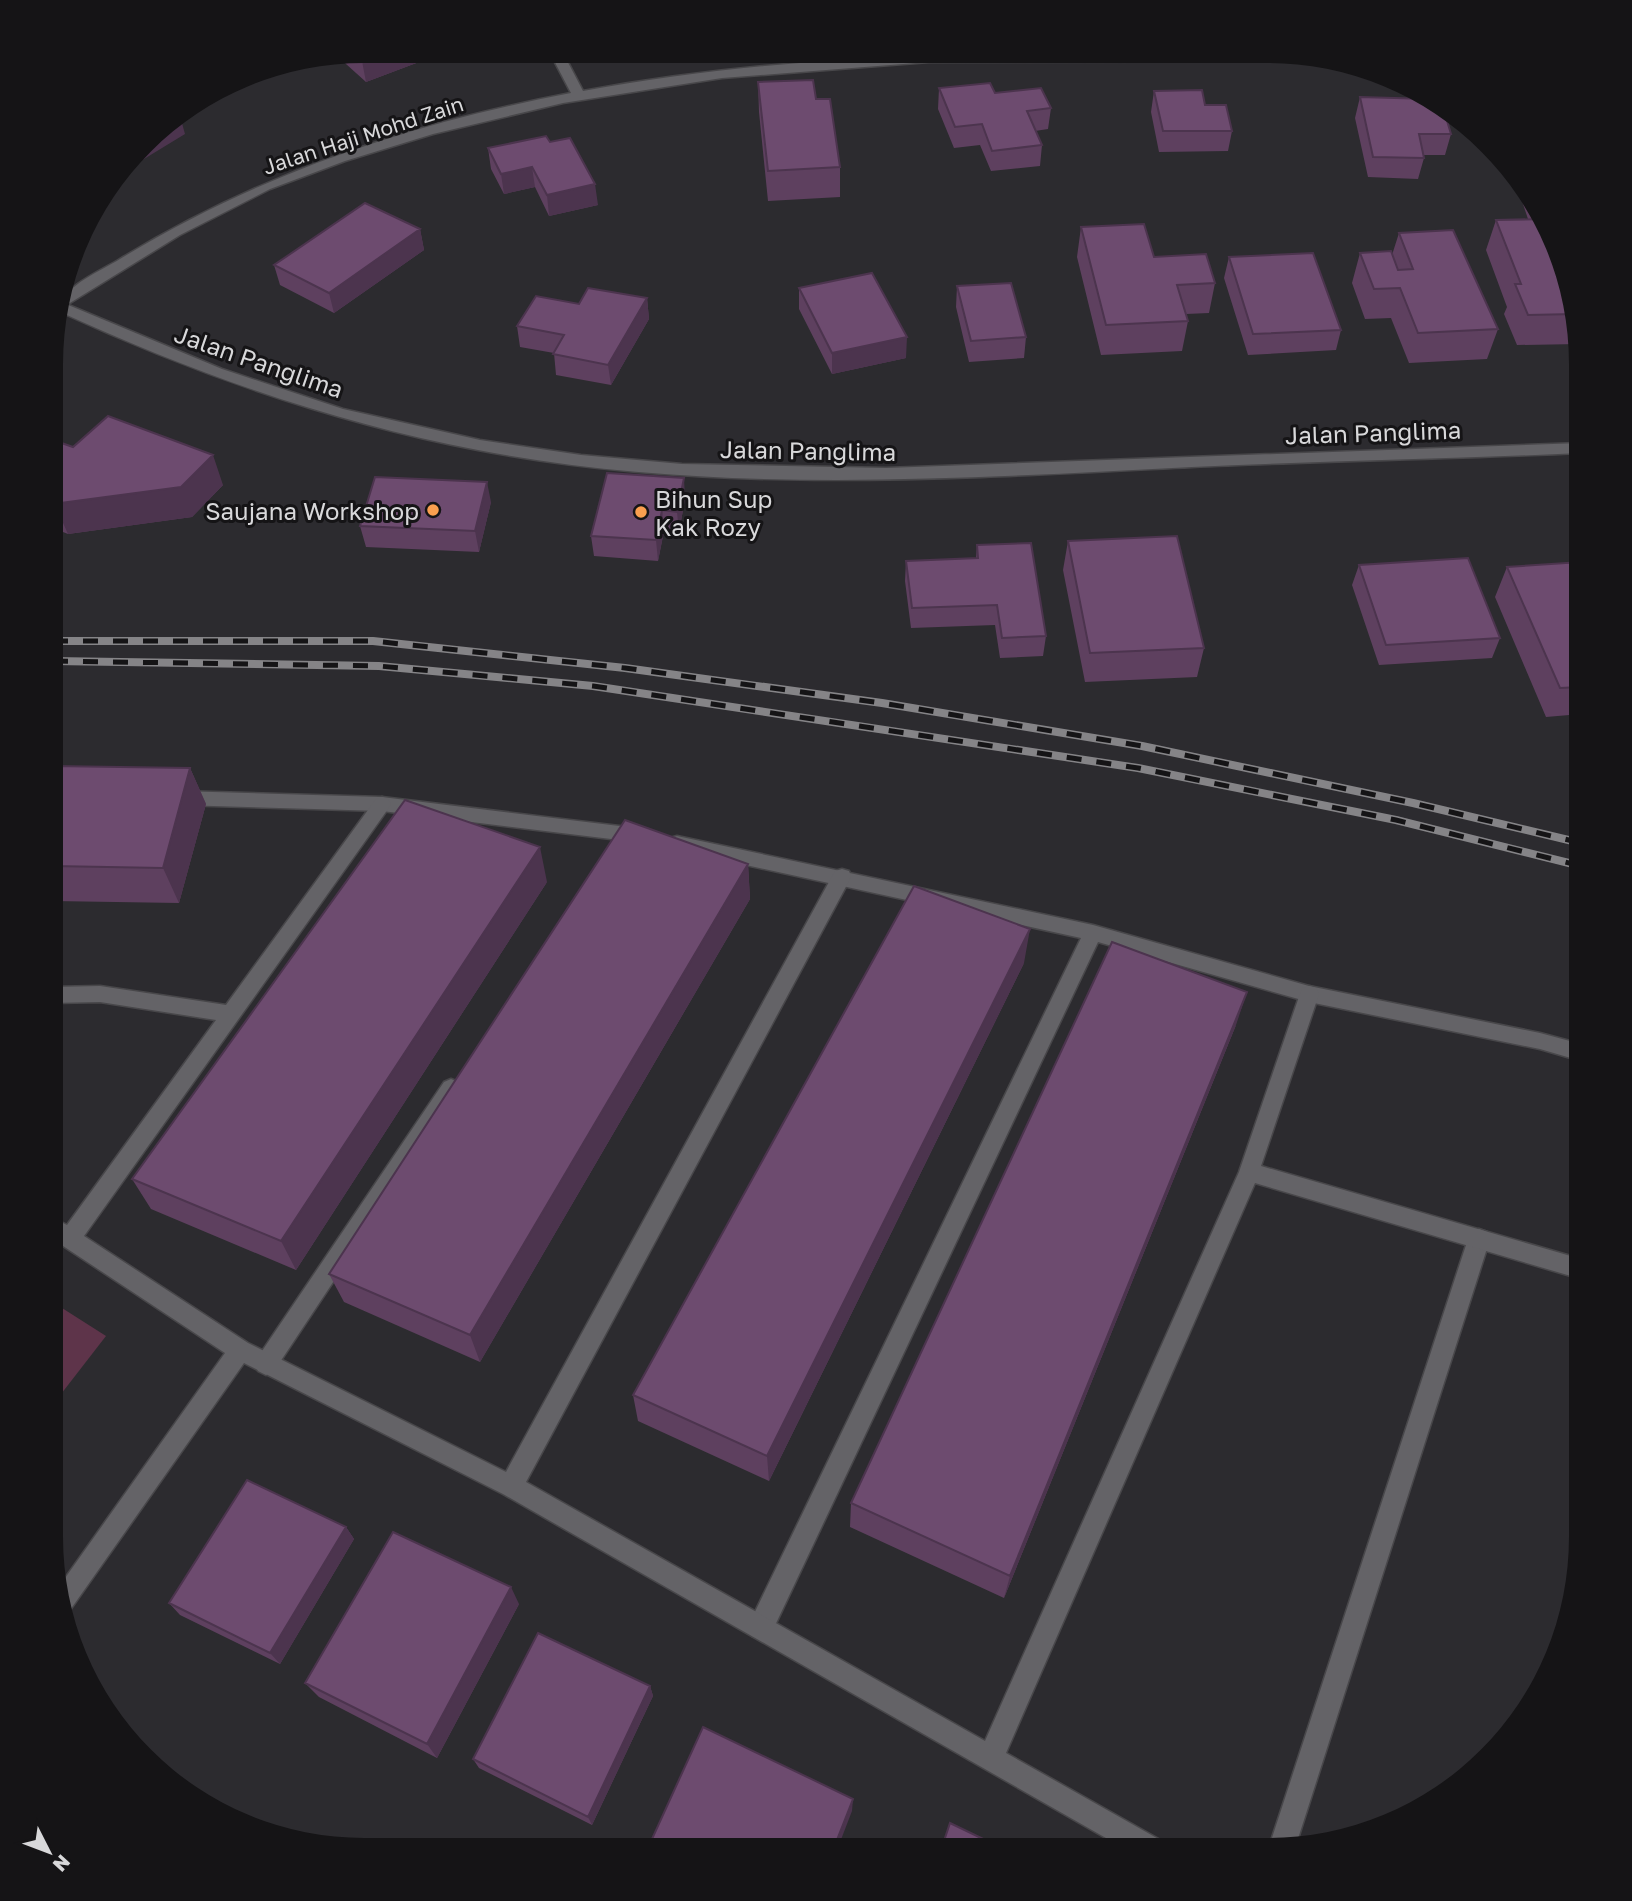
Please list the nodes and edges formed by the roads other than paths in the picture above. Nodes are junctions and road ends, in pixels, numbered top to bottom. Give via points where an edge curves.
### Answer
1 (561, 63) edge
2 (849, 63) edge
3 (579, 96) junction
4 (71, 297) edge
5 (69, 308) edge
6 (1569, 448) edge
7 (156, 797) edge
8 (382, 804) junction
9 (623, 831) junction
10 (607, 855) edge
11 (842, 876) junction
12 (1093, 933) junction
13 (1308, 994) junction
14 (63, 995) edge
15 (233, 1014) junction
16 (1569, 1049) edge
17 (460, 1074) edge
18 (1249, 1172) junction
19 (63, 1229) edge
20 (63, 1233) edge
21 (1479, 1239) junction
22 (1569, 1265) edge
23 (240, 1350) junction
24 (266, 1364) junction
25 (511, 1486) junction
26 (69, 1593) edge
27 (761, 1627) junction
28 (991, 1757) junction
29 (1285, 1837) edge
30 (1132, 1838) edge

1 - 3 street
2 - 3 street, Jalan Haji Mohd Zain via 654,83
3 - 4 street, Jalan Haji Mohd Zain via 488,117 296,174 162,238
5 - 6 street, Jalan Panglima via 180,360 381,425 492,447 641,468 877,475
7 - 8 street
8 - 9 street
8 - 15 street
9 - 10 street
9 - 11 street
11 - 12 street
11 - 25 street
12 - 13 street
12 - 27 street
13 - 16 street
13 - 18 street
14 - 15 street via 100,994
15 - 19 street
17 - 24 street
18 - 21 street
18 - 28 street
20 - 23 street
21 - 22 street
21 - 29 street
23 - 24 street
23 - 26 street
24 - 25 street
25 - 27 street
27 - 28 street
28 - 30 street

